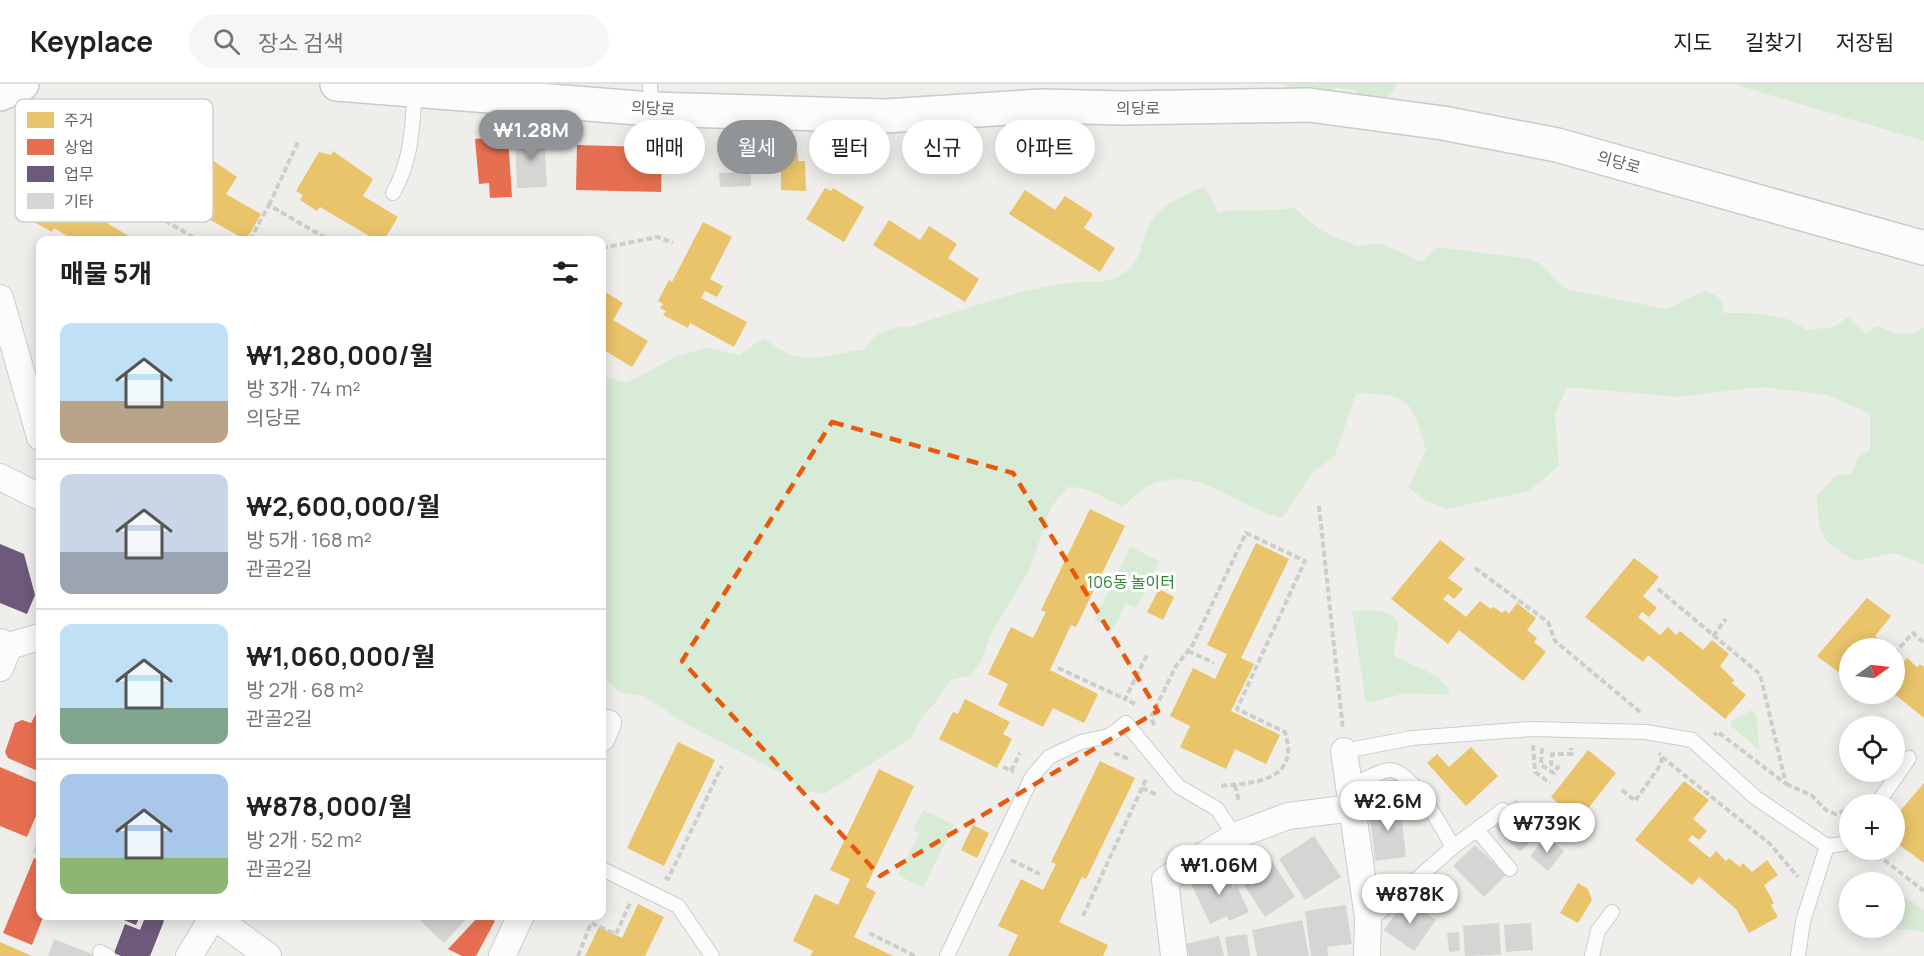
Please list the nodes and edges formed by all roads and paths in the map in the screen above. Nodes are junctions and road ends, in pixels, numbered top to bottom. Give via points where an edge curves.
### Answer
1 (22, 84) edge
2 (337, 84) edge
3 (415, 90) junction
4 (0, 94) edge
5 (650, 96) edge
6 (298, 142) dead end
7 (393, 193) dead end
8 (269, 206) junction
9 (167, 222) edge
10 (191, 236) edge
11 (252, 236) edge
12 (322, 236) edge
13 (673, 243) dead end
14 (606, 247) edge
15 (1924, 248) edge
16 (0, 298) edge
17 (36, 423) edge
18 (0, 477) edge
19 (36, 495) edge
20 (1319, 506) dead end
21 (1475, 568) dead end
22 (1659, 589) dead end
23 (1726, 619) dead end
24 (1713, 636) junction
25 (36, 638) edge
26 (1905, 642) edge
27 (1924, 643) edge
28 (1188, 651) junction
29 (3, 652) edge
30 (1148, 653) dead end
31 (1214, 663) dead end
32 (1058, 668) dead end
33 (1125, 699) junction
34 (1136, 704) dead end
35 (1647, 717) dead end
36 (1155, 730) dead end
37 (1571, 740) dead end
38 (1523, 745) dead end
39 (1533, 745) junction
40 (1702, 748) junction
41 (1344, 751) junction
42 (1658, 751) dead end
43 (1020, 753) dead end
44 (1111, 753) dead end
45 (1662, 757) junction
46 (1909, 758) dead end
47 (1134, 764) dead end
48 (722, 766) dead end
49 (1011, 771) dead end
50 (1141, 771) dead end
51 (1550, 783) dead end
52 (1786, 783) junction
53 (1235, 785) junction
54 (1218, 786) dead end
55 (1142, 788) junction
56 (1622, 790) dead end
57 (1884, 794) edge
58 (1157, 795) dead end
59 (1352, 798) junction
60 (1239, 802) dead end
61 (1503, 810) dead end
62 (1839, 813) edge
63 (1477, 830) junction
64 (1235, 836) junction
65 (1839, 844) edge
66 (1827, 846) junction
67 (1454, 848) junction
68 (1015, 849) dead end
69 (1011, 859) junction
70 (1884, 860) edge
71 (1510, 869) dead end
72 (1005, 870) dead end
73 (606, 871) edge
74 (658, 874) dead end
75 (1040, 874) dead end
76 (1801, 880) dead end
77 (1924, 891) edge
78 (634, 894) dead end
79 (1612, 912) dead end
80 (1083, 916) dead end
81 (1368, 918) junction
82 (210, 920) edge
83 (218, 920) edge
84 (519, 920) edge
85 (869, 933) dead end
86 (189, 956) edge
87 (268, 956) edge
88 (501, 956) edge
89 (578, 956) edge
90 (712, 956) edge
91 (915, 956) edge
92 (947, 956) edge
93 (1174, 956) edge
94 (1367, 956) edge
95 (1592, 956) edge
96 (1798, 956) edge

1 - 4 main road
2 - 3 main road, 의당로
3 - 5 main road, 의당로
3 - 7 lane via 411,149
5 - 15 main road, 의당로 via 885,116 1042,106 1310,105 1443,123 1557,145
6 - 8 path
8 - 11 path
8 - 12 path
9 - 10 path
13 - 14 path via 658,237
16 - 17 street
18 - 19 street
20 - 41 path
21 - 35 path via 1548,622 1555,641
22 - 24 path
23 - 24 path
24 - 52 path via 1760,674
25 - 29 street
26 - 27 path via 1913,633
28 - 31 path
28 - 36 path via 1176,666 1151,717
28 - 53 path via 1246,533 1305,561 1238,709 1285,732 1289,744 1287,759 1281,772 1272,778
30 - 33 path
32 - 33 path
33 - 34 path
37 - 39 path via 1572,754 1552,754 1551,764 1558,767 1554,773 1541,765 1542,744
38 - 39 path
39 - 51 path via 1535,772
40 - 41 lane via 1692,740 1646,732 1531,729 1412,738
40 - 52 path via 1718,732
40 - 66 lane via 1756,798
41 - 59 street
42 - 45 path
43 - 49 path
44 - 47 path via 1127,757
45 - 56 path via 1653,778 1635,801
45 - 76 path via 1770,844
46 - 57 lane
48 - 74 path via 668,879
50 - 55 path via 1148,777
52 - 62 path via 1811,795 1826,810
53 - 54 path
53 - 60 path
55 - 58 path
55 - 80 path
59 - 64 street
59 - 67 lane via 1390,770 1402,773
59 - 81 street
61 - 63 lane
63 - 67 lane
63 - 71 lane
64 - 92 lane via 1217,809 1178,786 1126,723 1109,736 1081,742 1049,757 1032,777
64 - 93 street via 1165,880
65 - 66 lane
66 - 96 lane via 1803,921
67 - 81 lane
68 - 69 path
69 - 72 path
69 - 75 path
70 - 77 path
73 - 90 lane via 678,906
78 - 89 path via 616,934 591,923
79 - 95 lane via 1598,931
81 - 94 street
82 - 86 street
83 - 87 street
84 - 88 street
85 - 91 path

